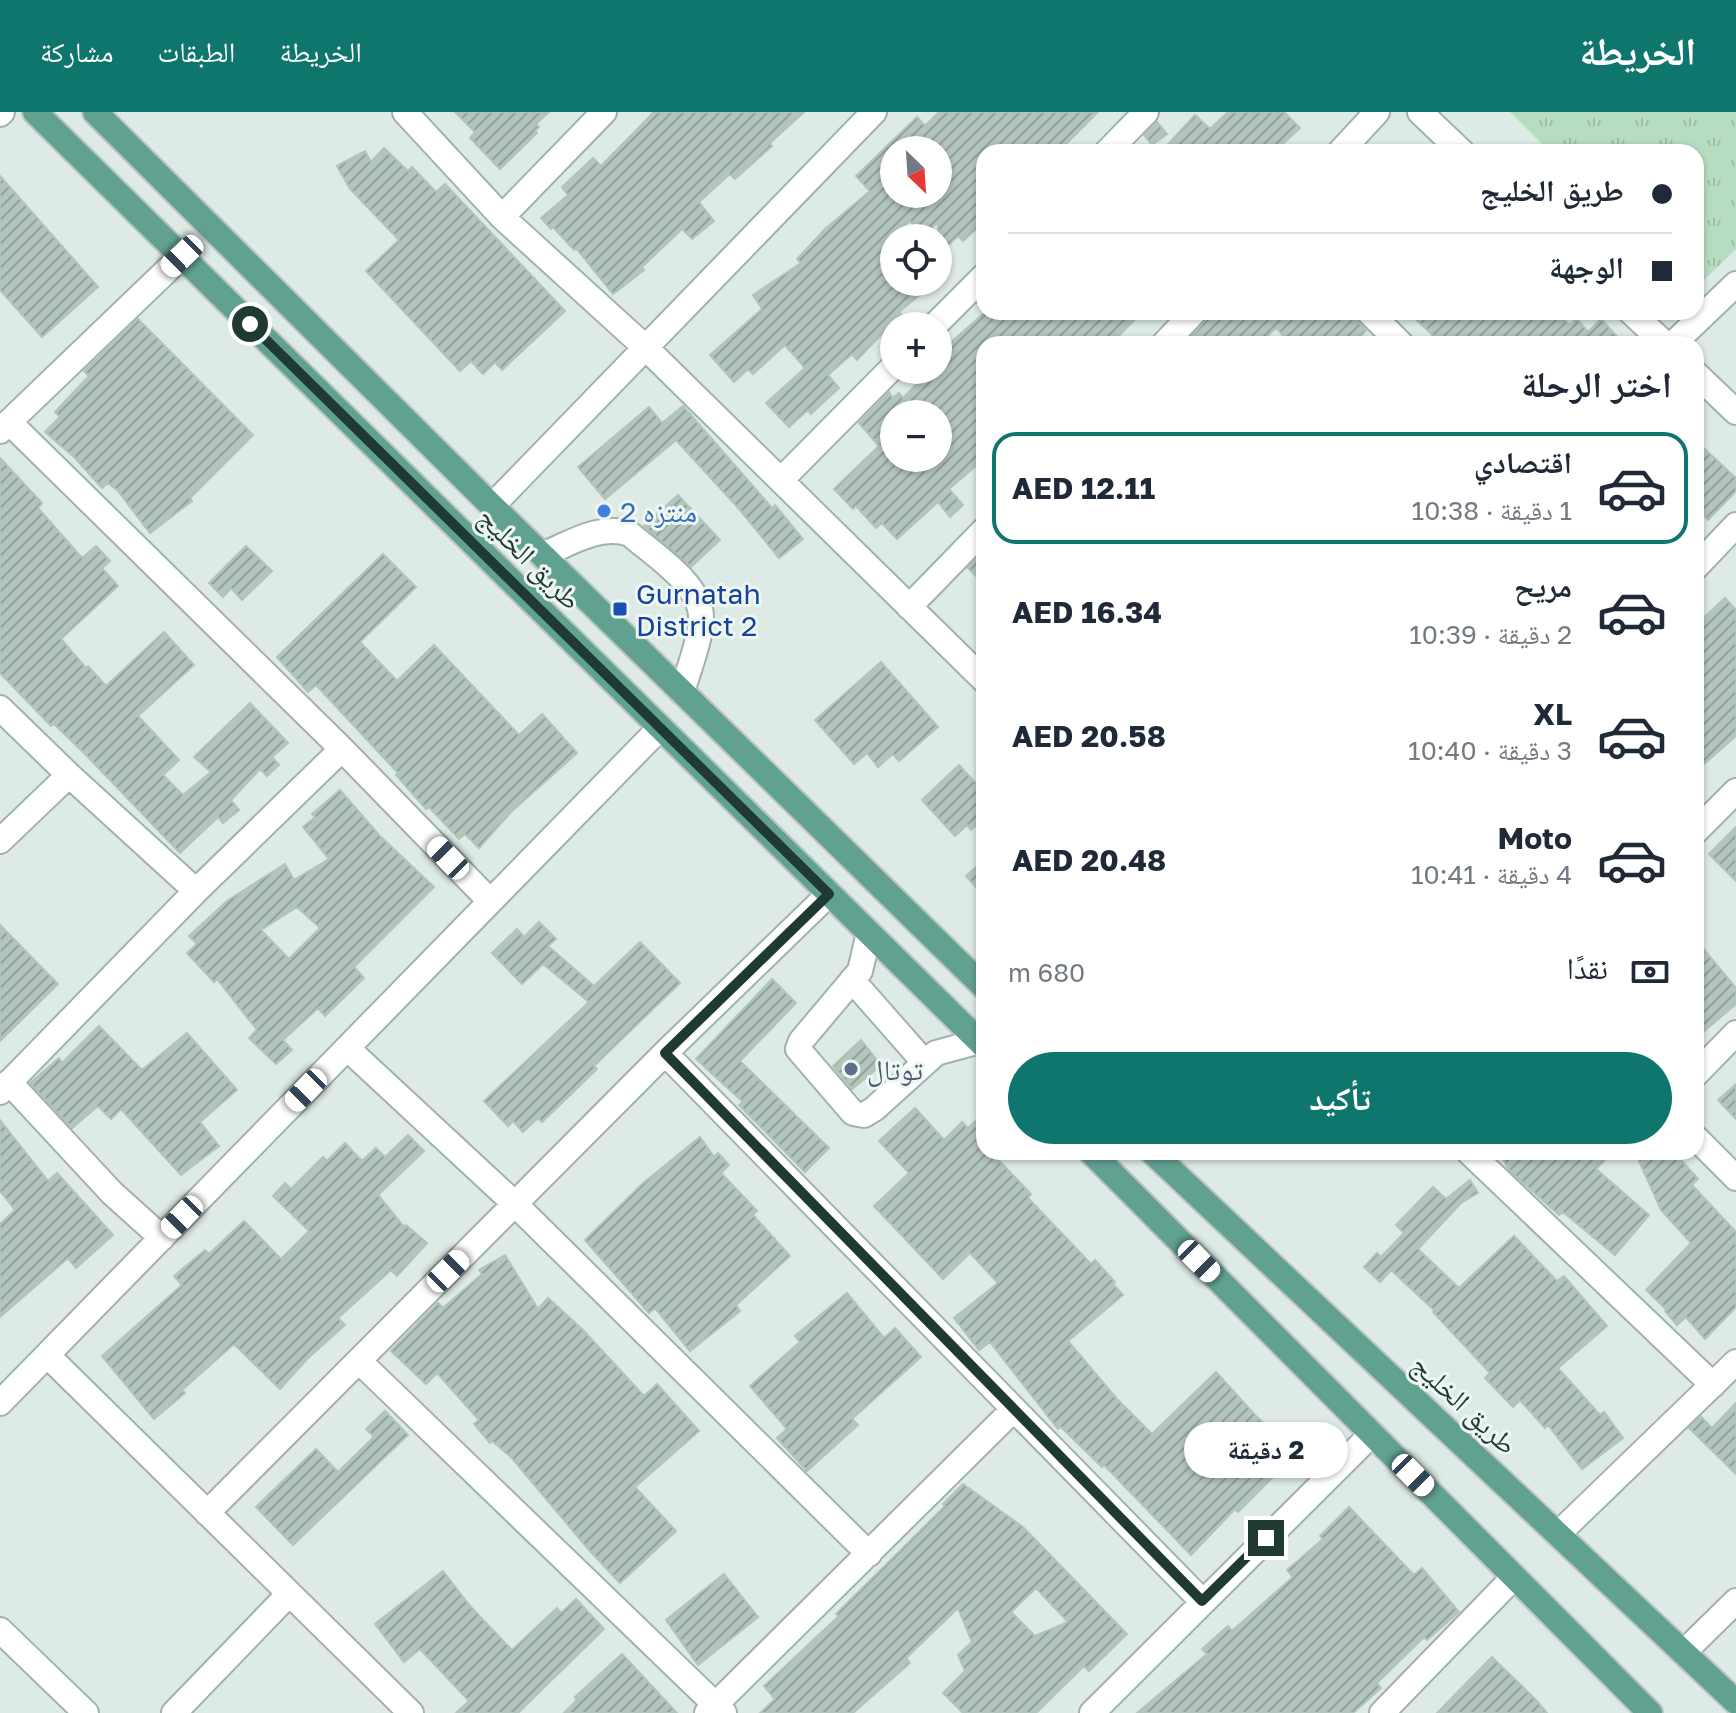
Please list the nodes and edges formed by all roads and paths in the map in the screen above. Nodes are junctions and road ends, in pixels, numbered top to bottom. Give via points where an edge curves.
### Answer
1 (35, 112) edge
2 (95, 112) edge
3 (405, 112) edge
4 (604, 112) edge
5 (874, 112) edge
6 (1146, 112) edge
7 (1377, 112) edge
8 (1420, 112) edge
9 (1115, 144) edge
10 (1347, 144) edge
11 (1454, 144) edge
12 (502, 217) junction
13 (182, 256) junction
14 (976, 284) edge
15 (1736, 284) edge
16 (948, 312) edge
17 (1704, 314) edge
18 (1186, 320) edge
19 (1377, 320) edge
20 (1640, 320) edge
21 (1698, 320) edge
22 (1172, 336) edge
23 (1393, 336) edge
24 (1656, 336) edge
25 (1681, 336) edge
26 (646, 348) junction
27 (880, 380) edge
28 (1704, 382) edge
29 (1736, 412) edge
30 (4, 426) edge
31 (781, 480) junction
32 (492, 506) junction
33 (1736, 525) edge
34 (976, 538) edge
35 (542, 555) junction
36 (1704, 559) edge
37 (909, 607) junction
38 (976, 672) edge
39 (682, 692) junction
40 (0, 708) edge
41 (660, 728) junction
42 (342, 749) junction
43 (69, 775) junction
44 (1736, 791) edge
45 (1704, 823) edge
46 (0, 841) edge
47 (196, 891) junction
48 (829, 894) junction
49 (490, 901) junction
50 (869, 933) junction
51 (976, 979) edge
52 (852, 980) junction
53 (1736, 1033) edge
54 (976, 1038) edge
55 (976, 1045) edge
56 (347, 1048) junction
57 (665, 1053) junction
58 (925, 1063) junction
59 (1704, 1066) edge
60 (5, 1087) edge
61 (1704, 1146) edge
62 (1099, 1160) edge
63 (1161, 1160) edge
64 (1477, 1160) edge
65 (1736, 1178) edge
66 (515, 1204) junction
67 (162, 1238) junction
68 (47, 1355) junction
69 (359, 1361) junction
70 (1736, 1362) edge
71 (1713, 1385) junction
72 (0, 1403) edge
73 (1014, 1409) junction
74 (1372, 1434) junction
75 (207, 1513) junction
76 (1559, 1533) junction
77 (869, 1554) junction
78 (1514, 1577) junction
79 (289, 1594) junction
80 (1202, 1601) junction
81 (1736, 1601) edge
82 (0, 1630) edge
83 (1684, 1652) junction
84 (1736, 1702) edge
85 (715, 1710) edge
86 (86, 1713) edge
87 (174, 1713) edge
88 (411, 1713) edge
89 (1092, 1713) edge
90 (1382, 1713) edge
91 (1650, 1713) edge

1 - 13 main road, طريق الخليج
2 - 32 main road, طريق الخليج
3 - 12 street
4 - 12 street
5 - 26 street
6 - 9 street
7 - 10 street
8 - 11 street
12 - 26 street
13 - 30 street
13 - 41 main road, طريق الخليج
14 - 16 street
15 - 17 street
18 - 22 street
19 - 23 street
20 - 24 street
21 - 25 street
26 - 31 street
26 - 32 street
27 - 31 street
28 - 29 street
30 - 42 street
31 - 37 street
32 - 35 main road, طريق الخليج
33 - 36 street
34 - 37 street
35 - 39 main road, طريق الخليج
35 - 39 street via 604,530 618,530 630,534 691,588 701,620
37 - 38 street
39 - 51 main road, طريق الخليج
40 - 43 street
41 - 48 main road, طريق الخليج
41 - 49 street
42 - 47 street
42 - 49 street
43 - 46 street
43 - 47 street
44 - 45 street
47 - 60 street
48 - 50 main road, طريق الخليج
48 - 57 street
49 - 56 street
50 - 52 street via 860,971
50 - 54 main road, طريق الخليج
52 - 58 street
52 - 58 street via 798,1049 853,1113 864,1115 874,1109
53 - 59 street
55 - 58 street via 936,1053
56 - 66 street
56 - 67 street
57 - 66 street
57 - 73 street
60 - 67 street
61 - 65 street
62 - 74 main road
63 - 76 main road, طريق الخليج
64 - 71 street
66 - 69 street
66 - 77 street
67 - 68 street
68 - 72 street
68 - 75 street
69 - 75 street
69 - 85 street
70 - 71 street
71 - 76 street
73 - 77 street
73 - 80 street
74 - 78 main road
74 - 80 street
75 - 79 street
76 - 83 main road, طريق الخليج
77 - 85 street
78 - 90 street
78 - 91 main road
79 - 87 street
79 - 88 street
80 - 89 street
81 - 83 street
82 - 86 street
83 - 84 main road, طريق الخليج

